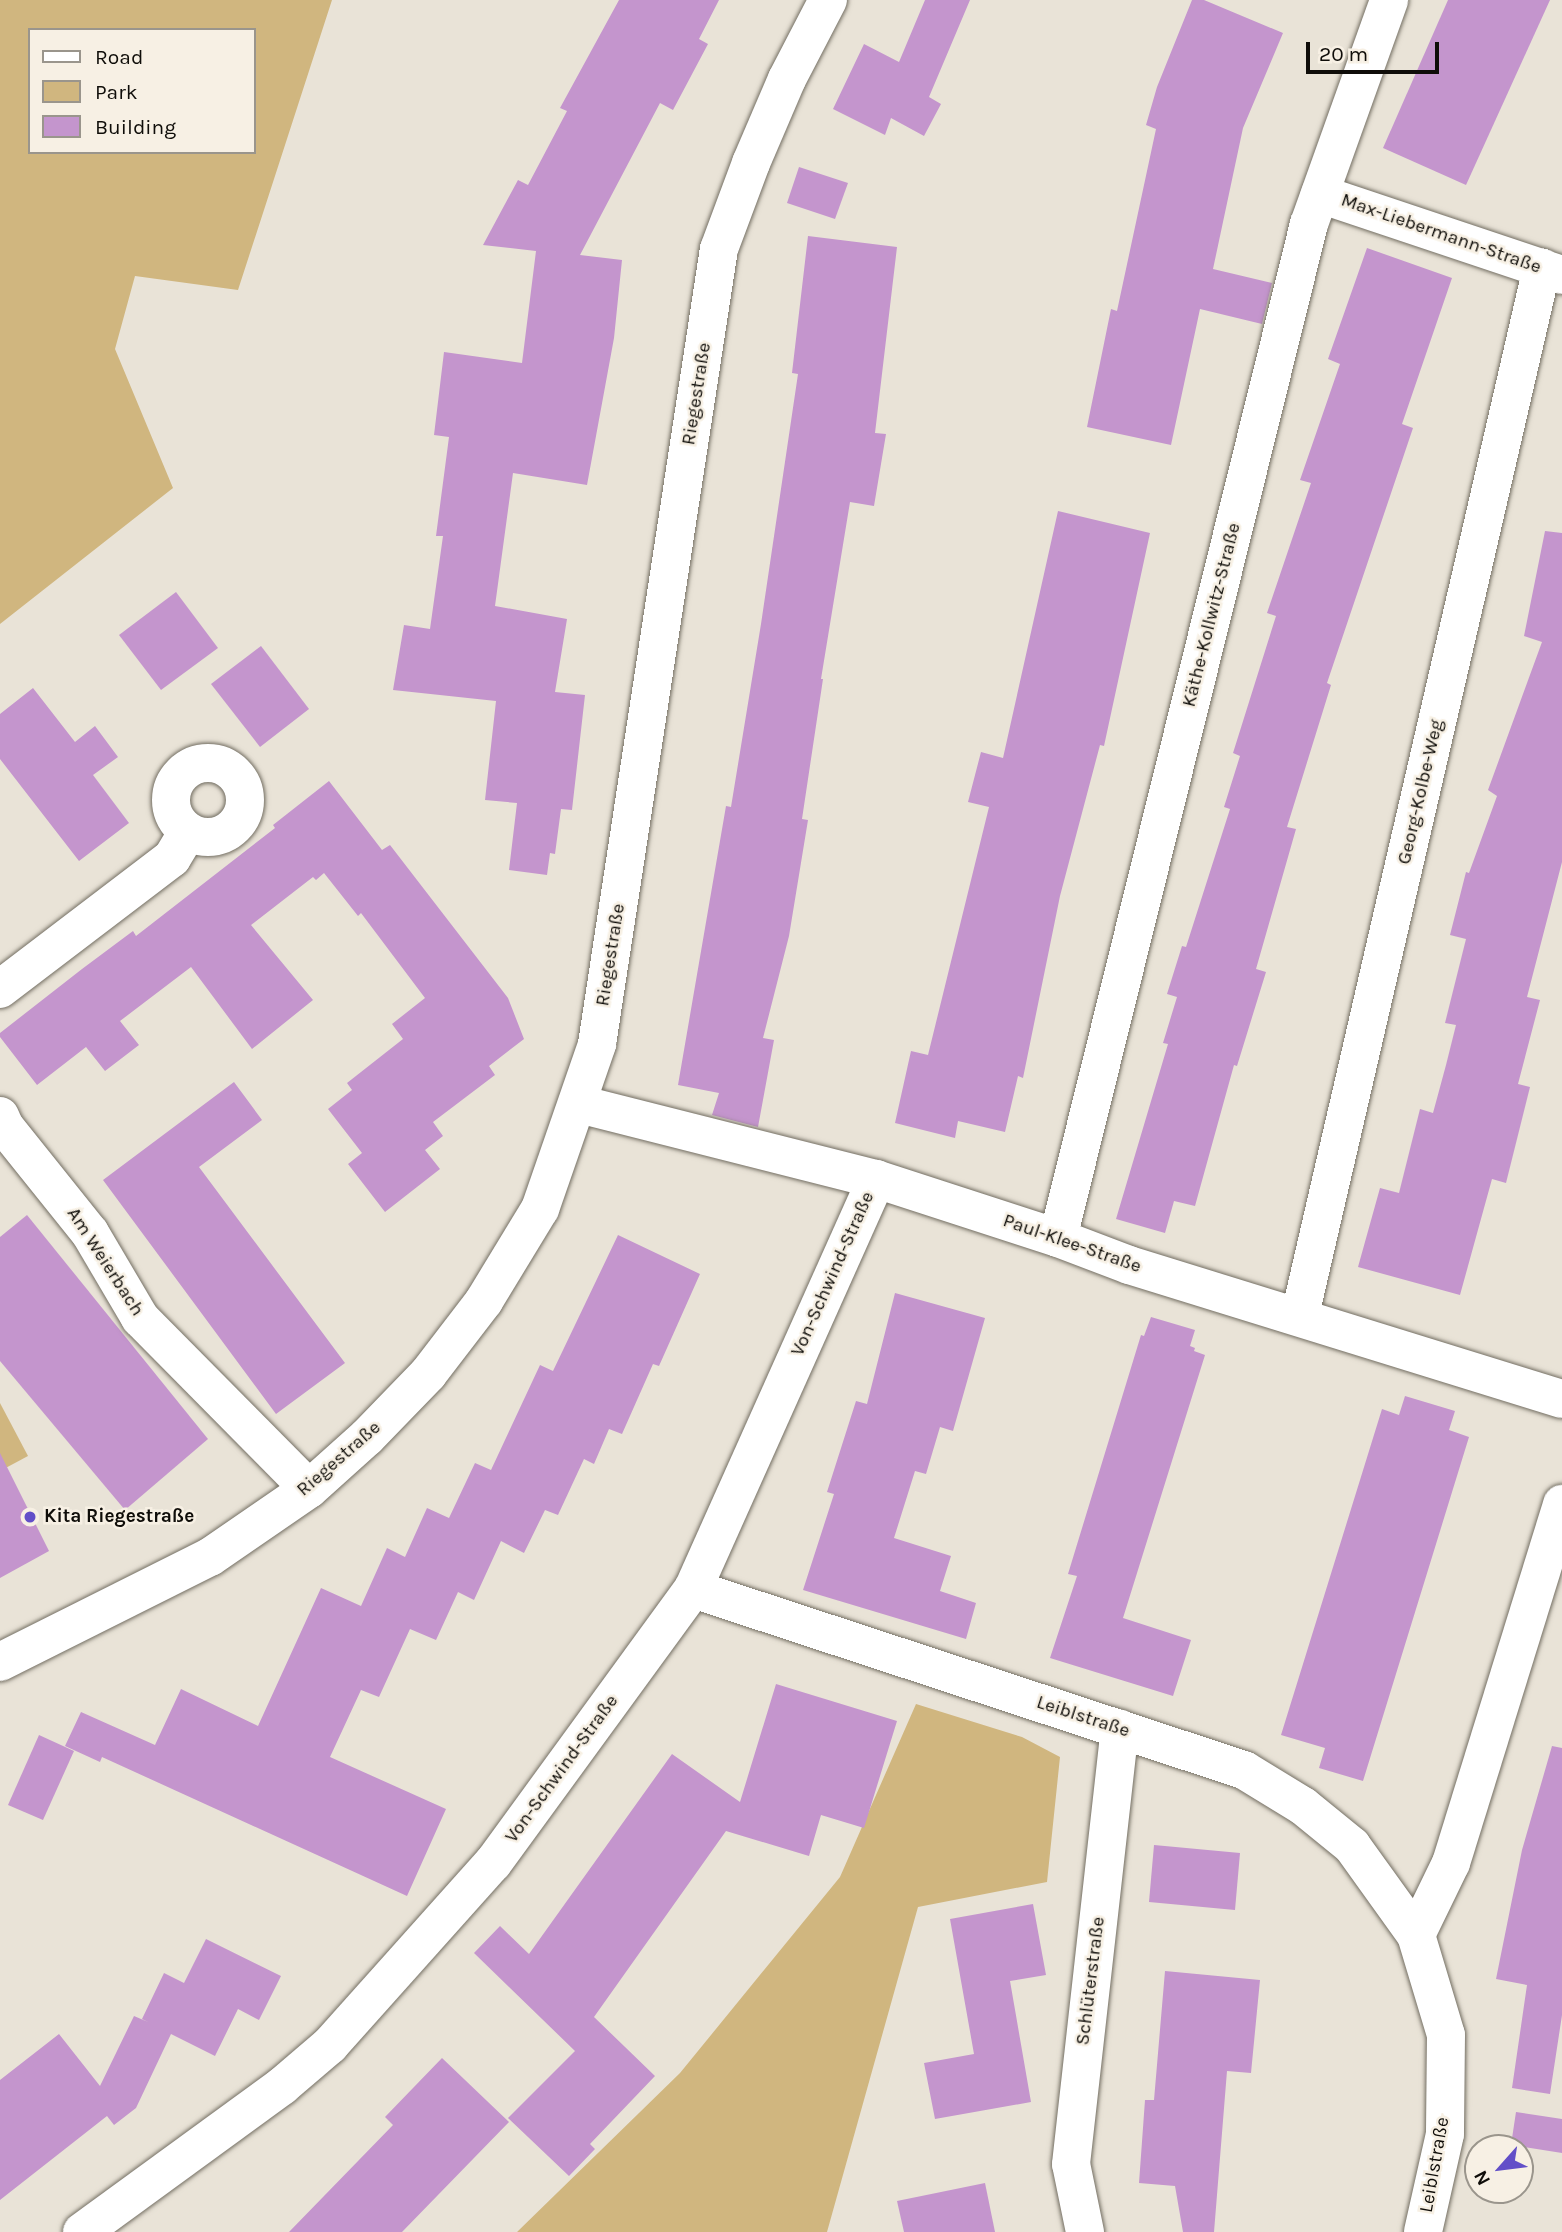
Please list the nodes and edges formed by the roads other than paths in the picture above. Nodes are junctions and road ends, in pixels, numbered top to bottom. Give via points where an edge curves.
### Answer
1 (828, 0) edge
2 (1389, 0) edge
3 (1320, 194) junction
4 (1552, 272) edge
5 (188, 831) dead end
6 (0, 989) edge
7 (579, 1104) junction
8 (0, 1116) edge
9 (876, 1179) junction
10 (1058, 1238) junction
11 (1300, 1315) junction
12 (1562, 1399) edge
13 (309, 1489) junction
14 (1562, 1504) edge
15 (692, 1589) junction
16 (0, 1662) edge
17 (1120, 1729) junction
18 (1416, 1934) junction
19 (82, 2232) edge
20 (1085, 2232) edge
21 (1423, 2232) edge

1 - 7 street, Riegestraße via 787,79 719,249 597,1044
2 - 3 street, Käthe-Kollwitz-Straße
3 - 4 street, Max-Liebermann-Straße
3 - 10 street, Käthe-Kollwitz-Straße
4 - 11 street, Georg-Kolbe-Weg
5 - 6 street via 172,858
7 - 9 street, Paul-Klee-Straße
7 - 13 street, Riegestraße via 540,1209 484,1301 428,1374
8 - 13 street, Am Weierbach via 90,1233 140,1318
9 - 10 street, Paul-Klee-Straße
9 - 15 street, Von-Schwind-Straße
10 - 11 street, Paul-Klee-Straße via 1129,1265
11 - 12 street, Paul-Klee-Straße via 1371,1342
13 - 16 street, Riegestraße via 210,1557
14 - 18 street via 1451,1863
15 - 17 street, Leiblstraße
15 - 19 street, Von-Schwind-Straße via 493,1863 330,2045 282,2086
17 - 18 street, Leiblstraße via 1244,1770 1303,1806 1352,1846
17 - 20 street, Schlüterstraße via 1070,2164
18 - 21 street, Leiblstraße via 1446,2035 1445,2133

